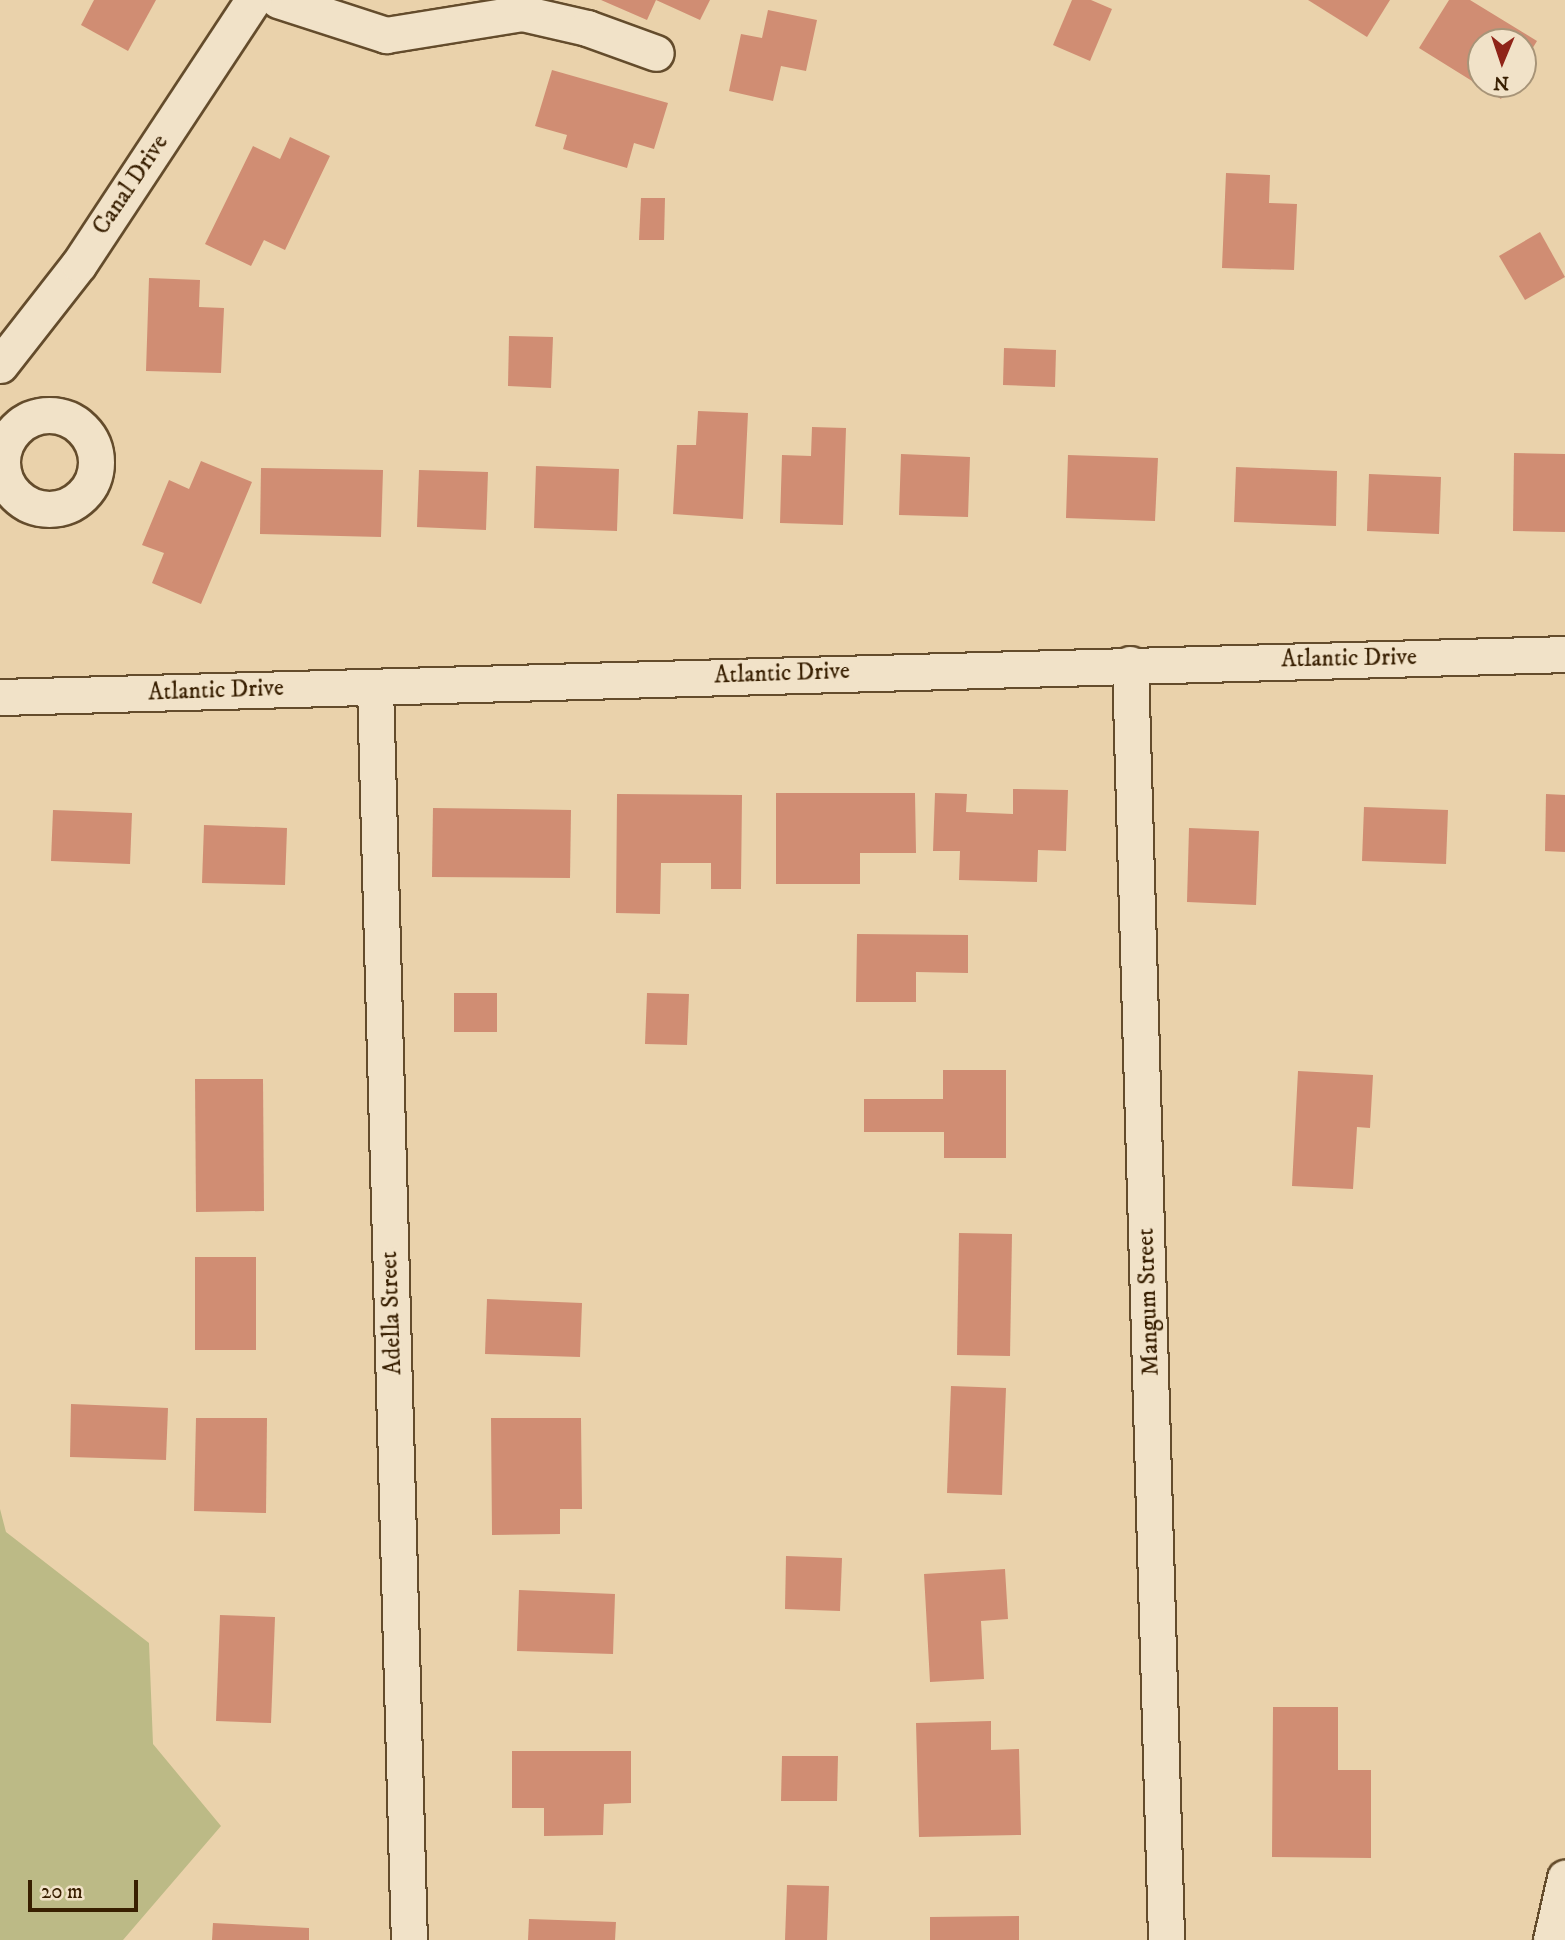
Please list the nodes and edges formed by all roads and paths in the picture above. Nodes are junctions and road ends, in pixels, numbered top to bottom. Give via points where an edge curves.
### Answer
1 (253, 0) edge
2 (278, 0) edge
3 (656, 53) dead end
4 (0, 365) edge
5 (1565, 654) edge
6 (1130, 664) junction
7 (375, 687) junction
8 (0, 697) edge
9 (1565, 1878) edge
10 (409, 1940) edge
11 (1166, 1940) edge
12 (1550, 1940) edge

1 - 4 street, Canal Drive via 79,264
2 - 3 street via 386,35 522,13 587,28
5 - 6 street, Atlantic Drive
6 - 7 street, Atlantic Drive
6 - 11 street, Mangum Street
7 - 8 street, Atlantic Drive
7 - 10 street, Adella Street
9 - 12 street

